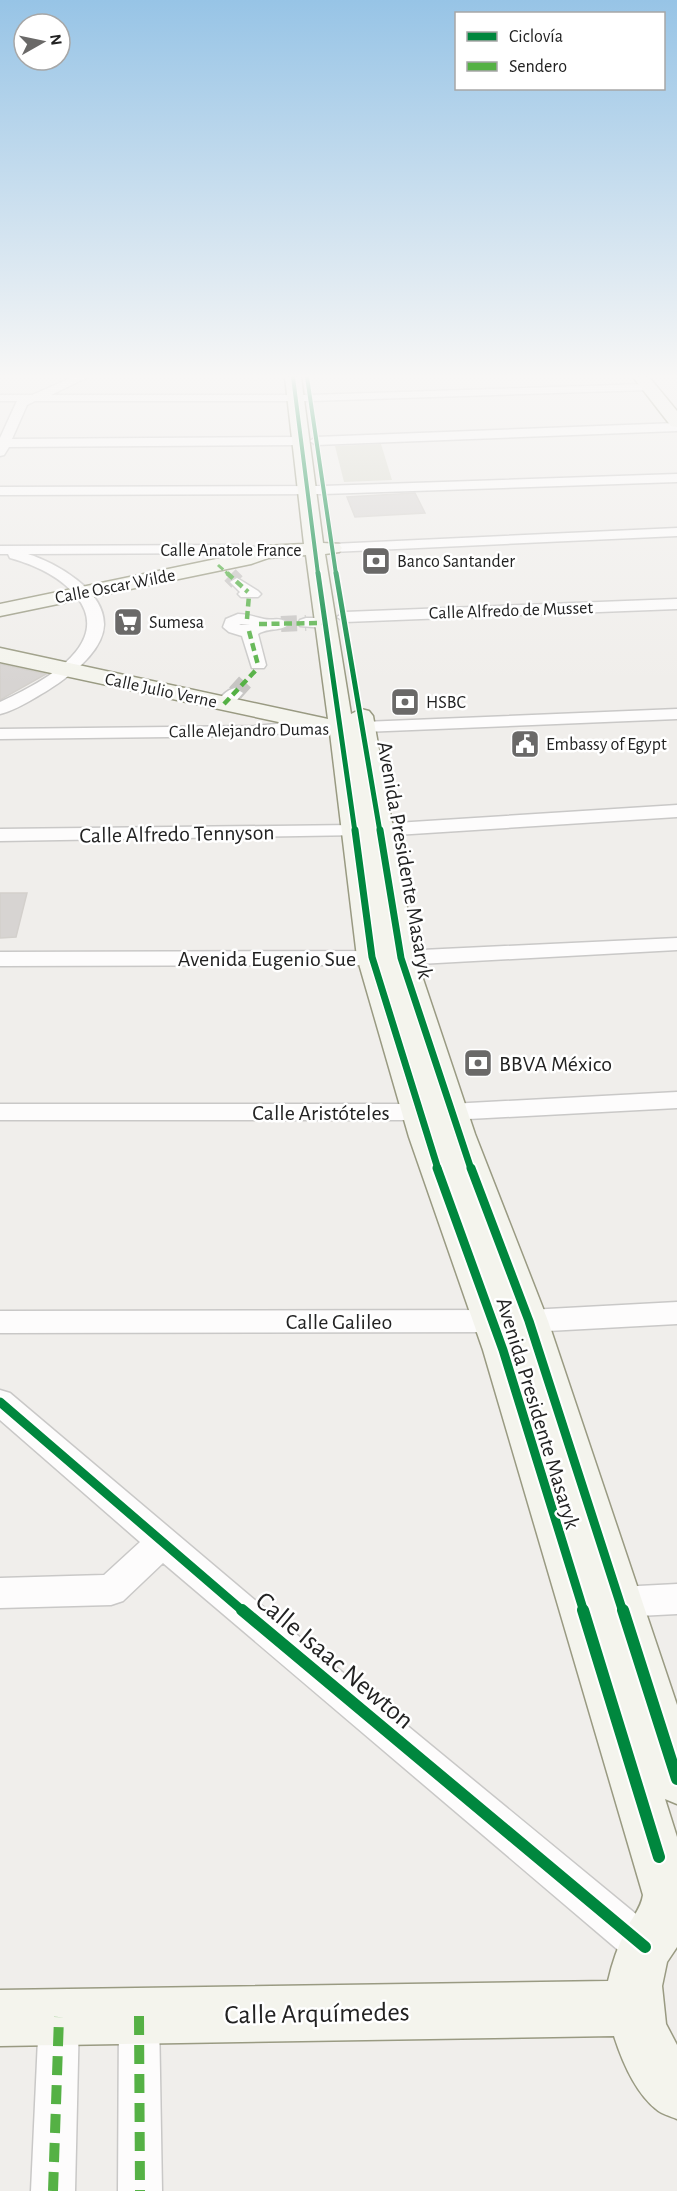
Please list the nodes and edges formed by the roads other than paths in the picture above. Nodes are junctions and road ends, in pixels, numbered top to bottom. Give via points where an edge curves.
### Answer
1 (313, 479) edge
2 (639, 479) edge
3 (314, 490) junction
4 (0, 491) edge
5 (677, 532) edge
6 (323, 549) junction
7 (0, 550) edge
8 (264, 552) junction
9 (236, 582) junction
10 (81, 593) junction
11 (677, 604) edge
12 (0, 610) edge
13 (677, 616) edge
14 (330, 623) junction
15 (252, 624) junction
16 (281, 624) tunnel mouth
17 (0, 655) edge
18 (68, 669) junction
19 (235, 693) junction
20 (0, 709) edge
21 (677, 714) edge
22 (342, 727) junction
23 (0, 734) edge
24 (677, 811) edge
25 (367, 831) junction
26 (0, 835) edge
27 (677, 944) edge
28 (386, 957) junction
29 (0, 959) edge
30 (677, 1100) edge
31 (0, 1112) edge
32 (434, 1112) junction
33 (677, 1313) edge
34 (511, 1321) junction
35 (0, 1322) edge
36 (0, 1402) edge
37 (164, 1541) junction
38 (0, 1593) edge
39 (677, 1599) edge
40 (619, 1602) junction
41 (677, 1779) edge
42 (645, 1947) junction
43 (635, 2008) junction
44 (139, 2016) junction
45 (59, 2017) junction
46 (0, 2018) edge
47 (677, 2090) edge
48 (53, 2191) edge
49 (140, 2191) edge

1 - 3 street, Avenida Presidente Masaryk
2 - 3 street
3 - 4 street
3 - 6 street, Avenida Presidente Masaryk
5 - 6 street, Calle Anatole France
6 - 8 street, Calle Anatole France
6 - 14 street, Avenida Presidente Masaryk
7 - 8 street, Calle Anatole France
7 - 10 street via 53,571
8 - 9 street, Calle Oscar Wilde via 251,558
9 - 10 street, Calle Oscar Wilde
9 - 15 street
10 - 12 street, Calle Oscar Wilde
10 - 18 street via 94,610 95,628 86,651
11 - 14 street, Calle Alfredo de Musset
13 - 14 street, Calle Alfredo de Musset
14 - 22 street, Avenida Presidente Masaryk
15 - 16 street
15 - 19 street via 257,667
17 - 18 street, Calle Julio Verne
18 - 19 street, Calle Julio Verne
18 - 20 street via 38,691
19 - 22 street, Calle Julio Verne
21 - 22 street, Calle Alejandro Dumas
22 - 23 street, Calle Alejandro Dumas
22 - 25 street, Avenida Presidente Masaryk
24 - 25 street, Calle Alfredo Tennyson
25 - 26 street, Calle Alfredo Tennyson
25 - 28 street, Avenida Presidente Masaryk
27 - 28 street, Avenida Eugenio Sue
28 - 29 street, Avenida Eugenio Sue
28 - 32 street, Avenida Presidente Masaryk
30 - 32 street, Calle Aristóteles
31 - 32 street, Calle Aristóteles
32 - 34 street, Avenida Presidente Masaryk
33 - 34 street, Calle Galileo
34 - 35 street, Calle Galileo
34 - 40 street, Avenida Presidente Masaryk
34 - 42 street, Avenida Presidente Masaryk via 669,1895 668,1913
36 - 37 street, Calle Isaac Newton
37 - 38 street via 111,1590
37 - 42 street, Calle Isaac Newton
39 - 40 street
40 - 41 street, Avenida Presidente Masaryk
42 - 43 street, Avenida Presidente Masaryk via 636,1969
43 - 44 street, Calle Arquímedes
43 - 47 street, Avenida Presidente Masaryk via 641,2035 654,2062
44 - 45 street, Calle Arquímedes
44 - 49 street
45 - 46 street, Calle Arquímedes
45 - 48 street

